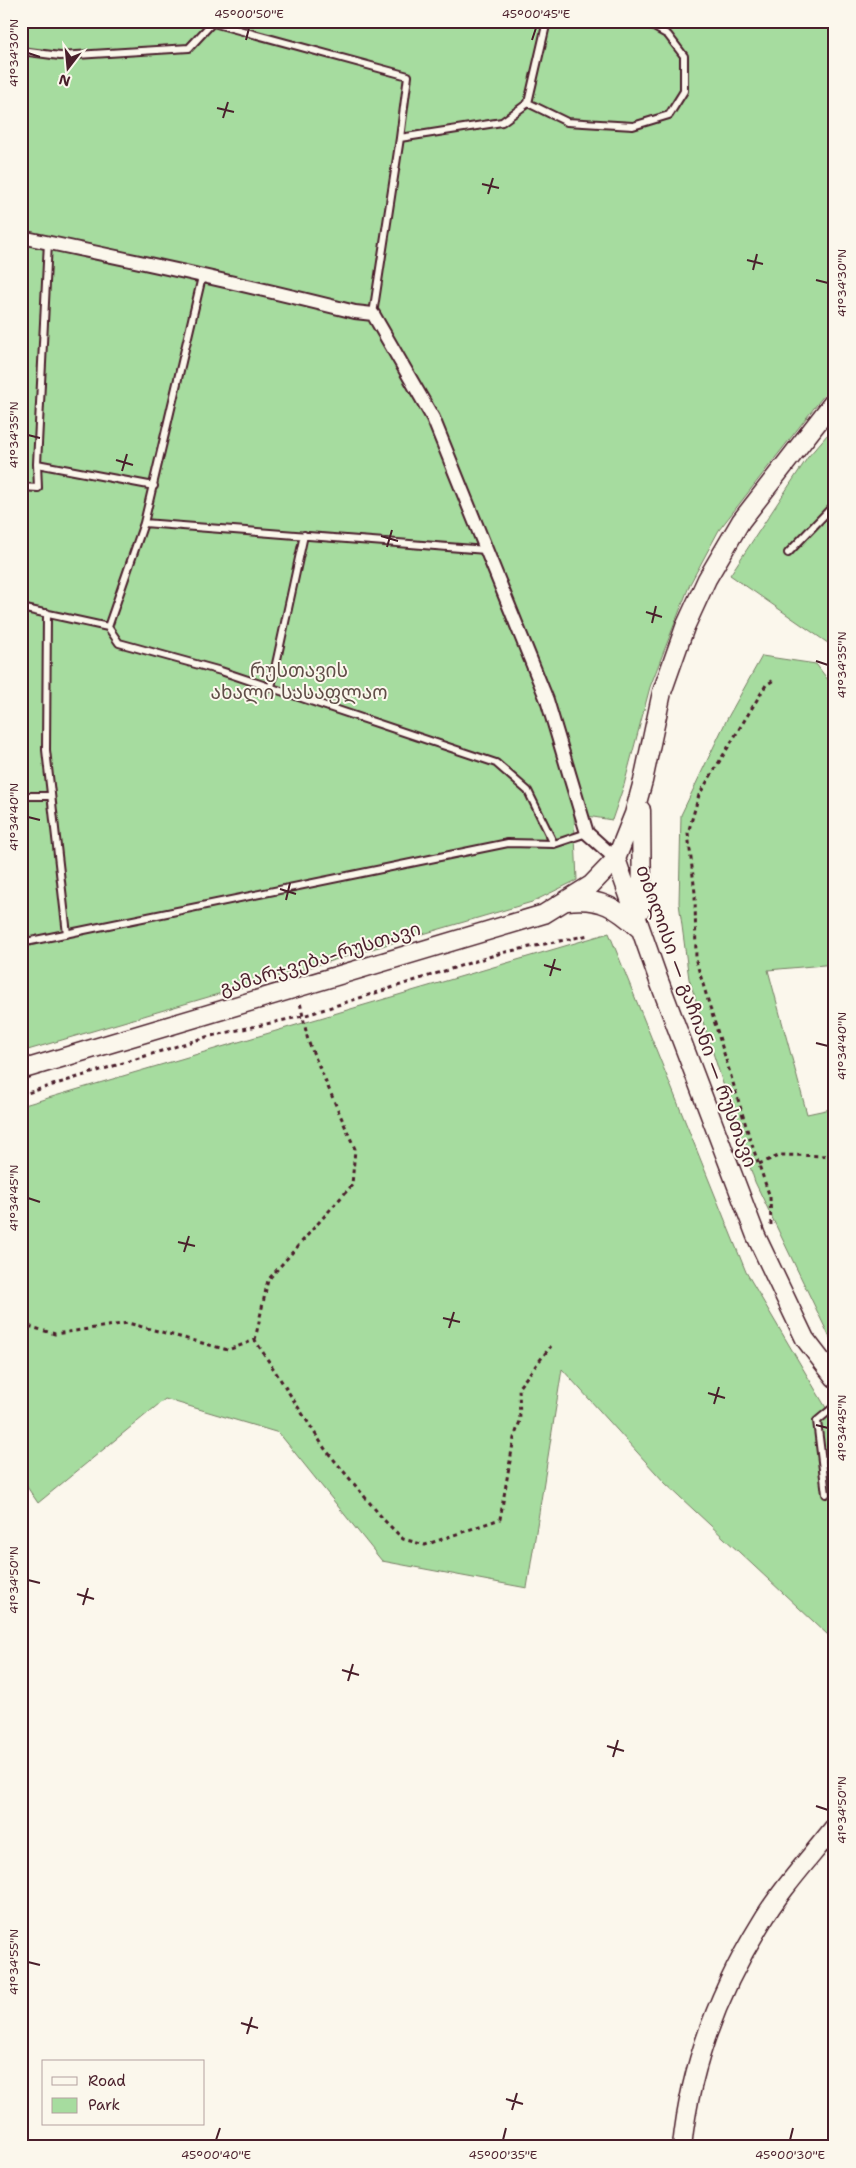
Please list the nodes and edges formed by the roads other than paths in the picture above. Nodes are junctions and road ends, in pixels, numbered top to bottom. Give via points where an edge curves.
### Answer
1 (547, 21) edge
2 (643, 21) edge
3 (214, 22) edge
4 (21, 51) edge
5 (528, 103) junction
6 (400, 138) junction
7 (21, 237) edge
8 (48, 242) junction
9 (202, 277) junction
10 (373, 314) junction
11 (835, 400) edge
12 (37, 464) junction
13 (154, 486) junction
14 (21, 487) edge
15 (835, 504) edge
16 (144, 523) junction
17 (304, 535) junction
18 (488, 550) junction
19 (788, 552) dead end
20 (21, 608) edge
21 (47, 614) junction
22 (108, 627) junction
23 (271, 687) junction
24 (643, 782) junction
25 (21, 796) edge
26 (50, 796) junction
27 (588, 833) junction
28 (554, 844) junction
29 (616, 859) junction
30 (567, 901) junction
31 (67, 934) junction
32 (645, 934) junction
33 (21, 943) edge
34 (21, 1070) edge
35 (835, 1378) edge
36 (835, 1406) edge
37 (826, 1494) dead end
38 (835, 1826) edge
39 (682, 2147) edge

1 - 5 lane
2 - 5 lane via 668,35 684,56 684,91 669,115 633,126 567,122
3 - 4 lane via 189,48 60,56
3 - 6 lane via 408,76
5 - 6 lane via 502,122
6 - 10 lane
7 - 8 street
8 - 9 street
8 - 12 lane
9 - 10 street via 228,280
9 - 13 lane
10 - 18 street via 433,418
11 - 24 main road, თბილისი — გაჩიანი — რუსთავი via 741,521 707,580 685,627 662,692
12 - 13 lane
12 - 14 lane via 38,488
13 - 16 lane
15 - 19 lane
16 - 17 lane
16 - 22 lane
17 - 18 lane
17 - 23 lane
18 - 27 street via 547,700
20 - 21 lane
21 - 22 lane
21 - 26 lane via 46,750
22 - 23 lane via 118,643
23 - 28 lane via 496,762 528,791
24 - 29 main road, თბილისი — გაჩიანი — რუსთავი
24 - 32 main road via 640,888
25 - 26 lane
26 - 31 lane
27 - 28 lane
27 - 29 street
28 - 31 lane via 508,843
29 - 30 main road, გამარჯვება-რუსთავი via 591,885
29 - 32 main road, თბილისი — გაჩიანი — რუსთავი
30 - 32 main road via 581,899 606,904 621,912
30 - 34 main road, გამარჯვება-რუსთავი via 544,914
31 - 33 lane
32 - 35 main road, თბილისი — გაჩიანი — რუსთავი via 662,990 763,1251 805,1339
36 - 37 lane via 817,1420
38 - 39 main road via 761,1921 727,1982 703,2043

